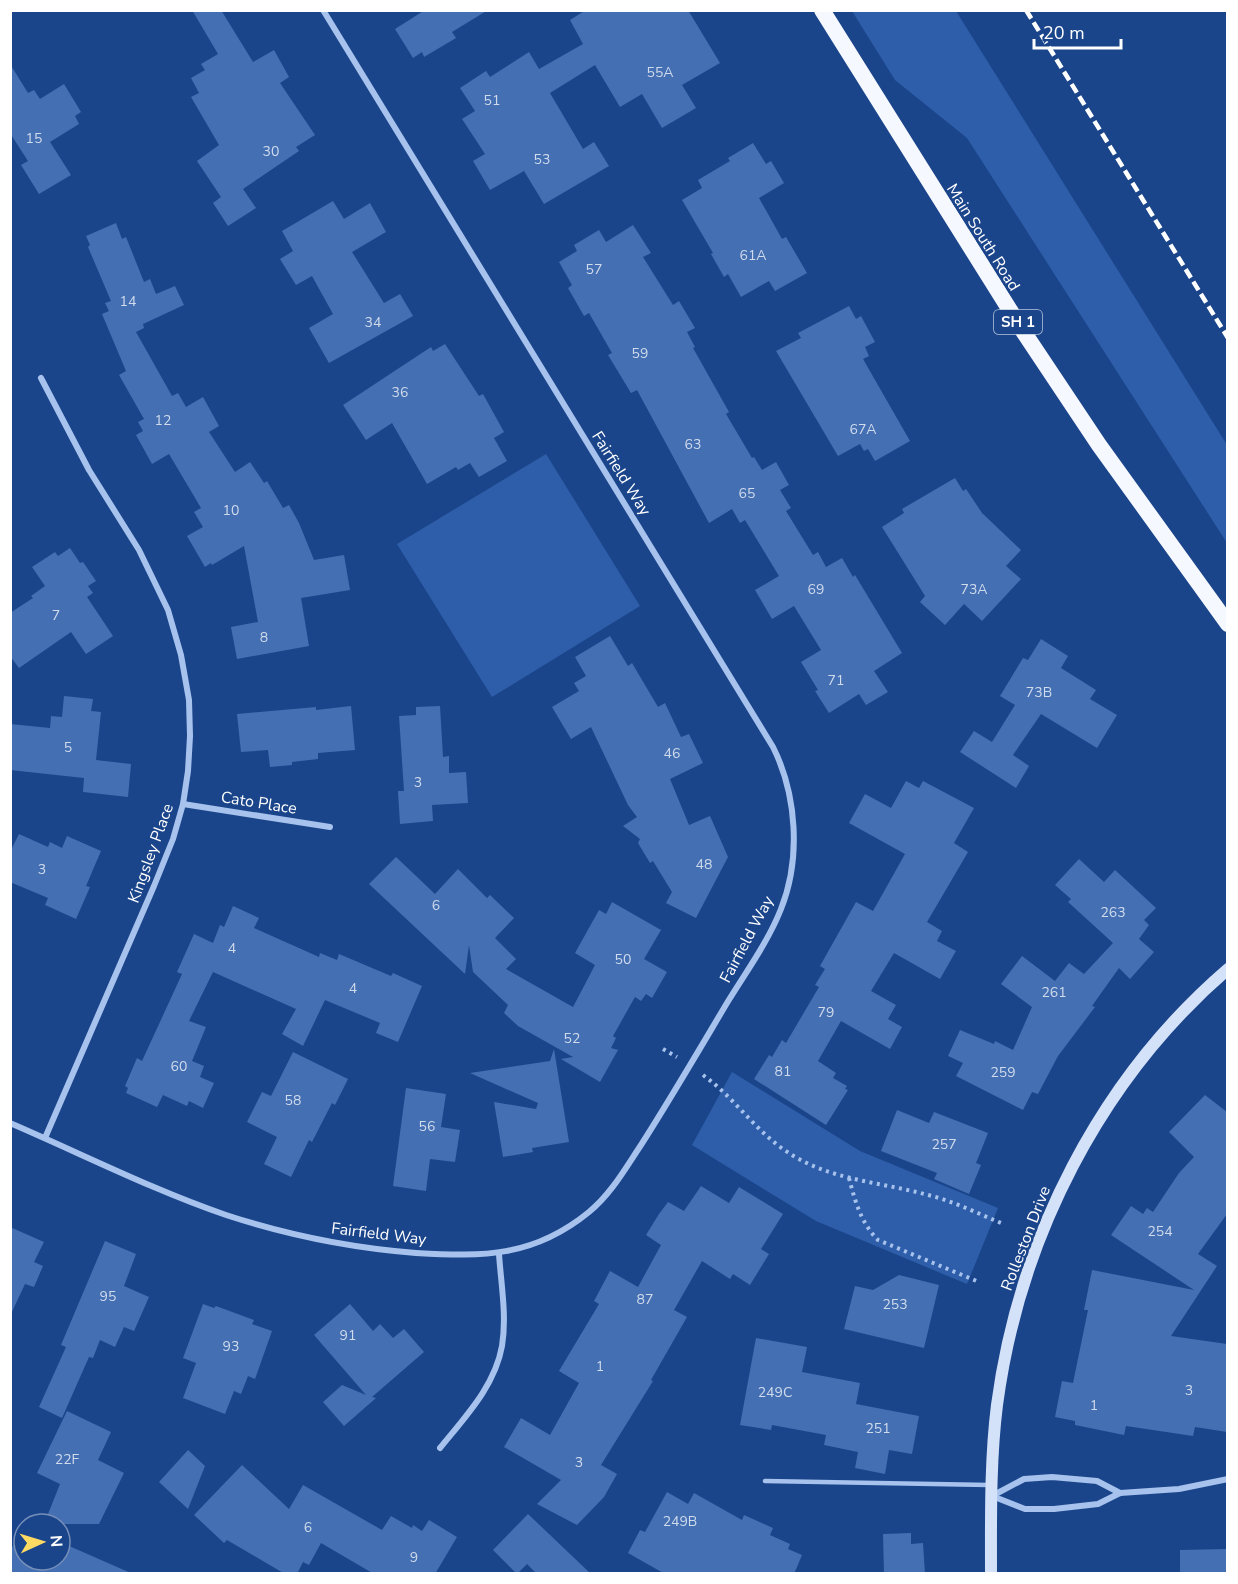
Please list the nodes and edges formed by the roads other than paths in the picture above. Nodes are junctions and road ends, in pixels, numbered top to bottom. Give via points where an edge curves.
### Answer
1 (323, 10) edge
2 (822, 10) edge
3 (41, 378) dead end
4 (1227, 624) edge
5 (183, 804) junction
6 (330, 827) dead end
7 (1227, 969) edge
8 (10, 1123) edge
9 (45, 1138) junction
10 (499, 1254) junction
11 (440, 1448) dead end
12 (1227, 1479) edge
13 (765, 1481) dead end
14 (992, 1490) junction
15 (1120, 1493) junction
16 (991, 1574) edge

1 - 10 street, Fairfield Way via 758,719 781,762 789,796 794,834 792,870 781,908 671,1098 612,1189 592,1210 570,1227 536,1244
2 - 4 highway, Main South Road / SH 1 via 1023,331
3 - 5 street, Kingsley Place via 89,470 139,550 168,610 189,700 188,771
5 - 6 street, Cato Place
5 - 9 street, Kingsley Place via 154,886
7 - 14 main road, Rolleston Drive via 1132,1071 1085,1143 1047,1219 1018,1303 1004,1359
8 - 9 street, Fairfield Way
9 - 10 street, Fairfield Way via 183,1199 272,1228 396,1251
10 - 11 street via 502,1347 491,1380
12 - 15 street via 1179,1489
13 - 14 lane
14 - 15 street via 1024,1479 1052,1477 1097,1481
14 - 15 street via 1024,1509 1098,1504
14 - 16 main road, Rolleston Drive

